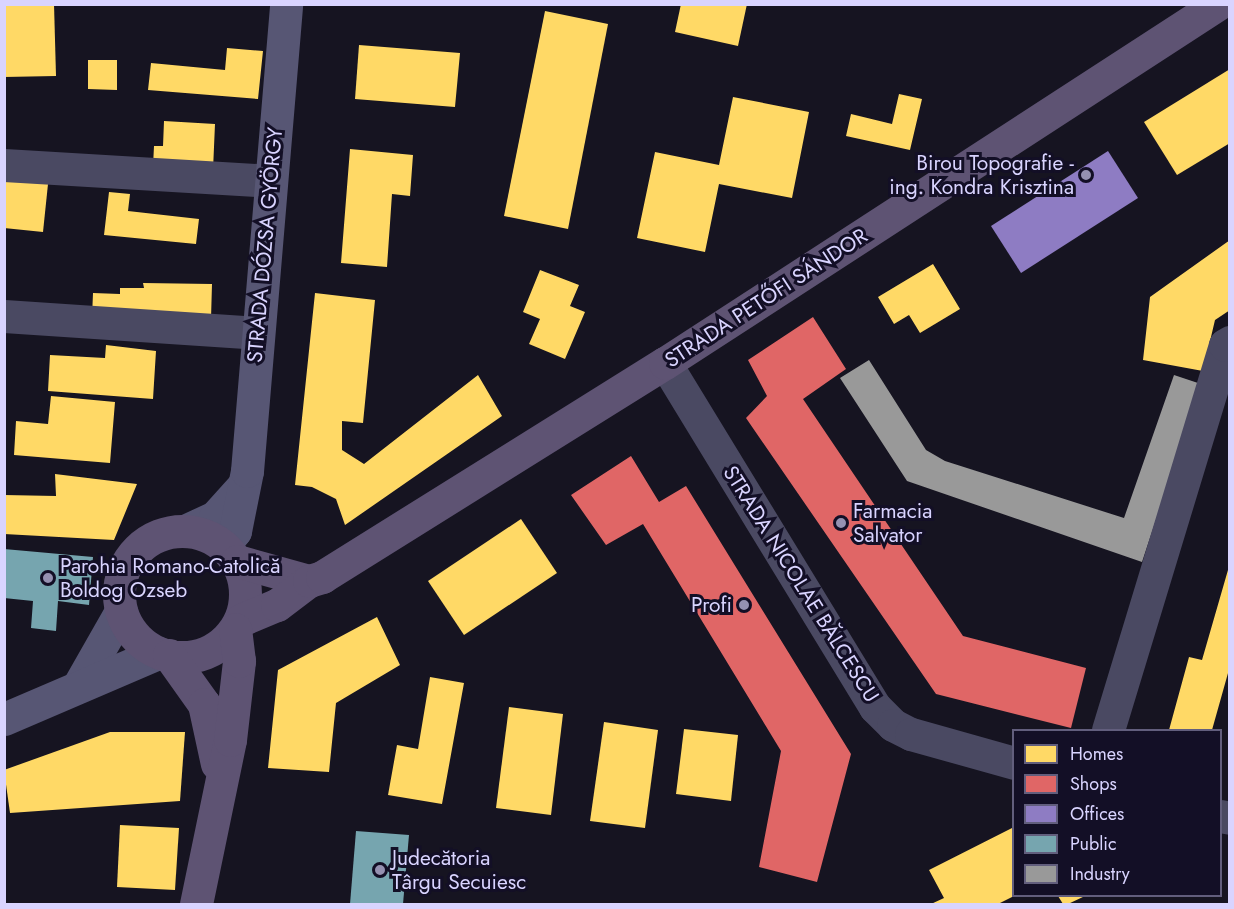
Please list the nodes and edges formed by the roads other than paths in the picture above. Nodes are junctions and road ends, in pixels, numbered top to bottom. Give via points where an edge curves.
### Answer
1 (286, 4) edge
2 (1218, 4) edge
3 (4, 165) edge
4 (270, 181) junction
5 (4, 316) edge
6 (256, 333) junction
7 (1230, 342) edge
8 (665, 363) junction
9 (244, 484) junction
10 (187, 530) junction
11 (231, 553) junction
12 (309, 581) junction
13 (121, 611) junction
14 (238, 624) junction
15 (164, 654) junction
16 (79, 685) junction
17 (4, 719) edge
18 (1108, 729) edge
19 (1012, 763) edge
20 (220, 783) junction
21 (196, 904) edge

1 - 4 main road, STRADA DÓZSA GYÖRGY
2 - 8 main road, STRADA PETŐFI SÁNDOR
3 - 4 street
4 - 6 main road, STRADA DÓZSA GYÖRGY
5 - 6 street
6 - 9 main road, STRADA DÓZSA GYÖRGY
7 - 18 street via 1225,345
8 - 12 main road, STRADA PETŐFI SÁNDOR via 322,577
8 - 19 street, STRADA NICOLAE BĂLCESCU via 875,706 893,725 911,734
9 - 10 main road via 215,517
9 - 11 main road, STRADA DÓZSA GYÖRGY
10 - 11 main road via 207,534
10 - 13 main road via 167,532 148,540 133,553 118,590
11 - 12 main road
11 - 14 main road via 245,580 246,600
12 - 14 main road, STRADA PETŐFI SÁNDOR via 277,605
13 - 15 main road via 135,636
13 - 16 main road
14 - 15 main road via 213,649 196,656
14 - 20 main road via 239,661 230,740
15 - 16 main road
15 - 20 main road via 204,704
16 - 17 main road
20 - 21 main road

